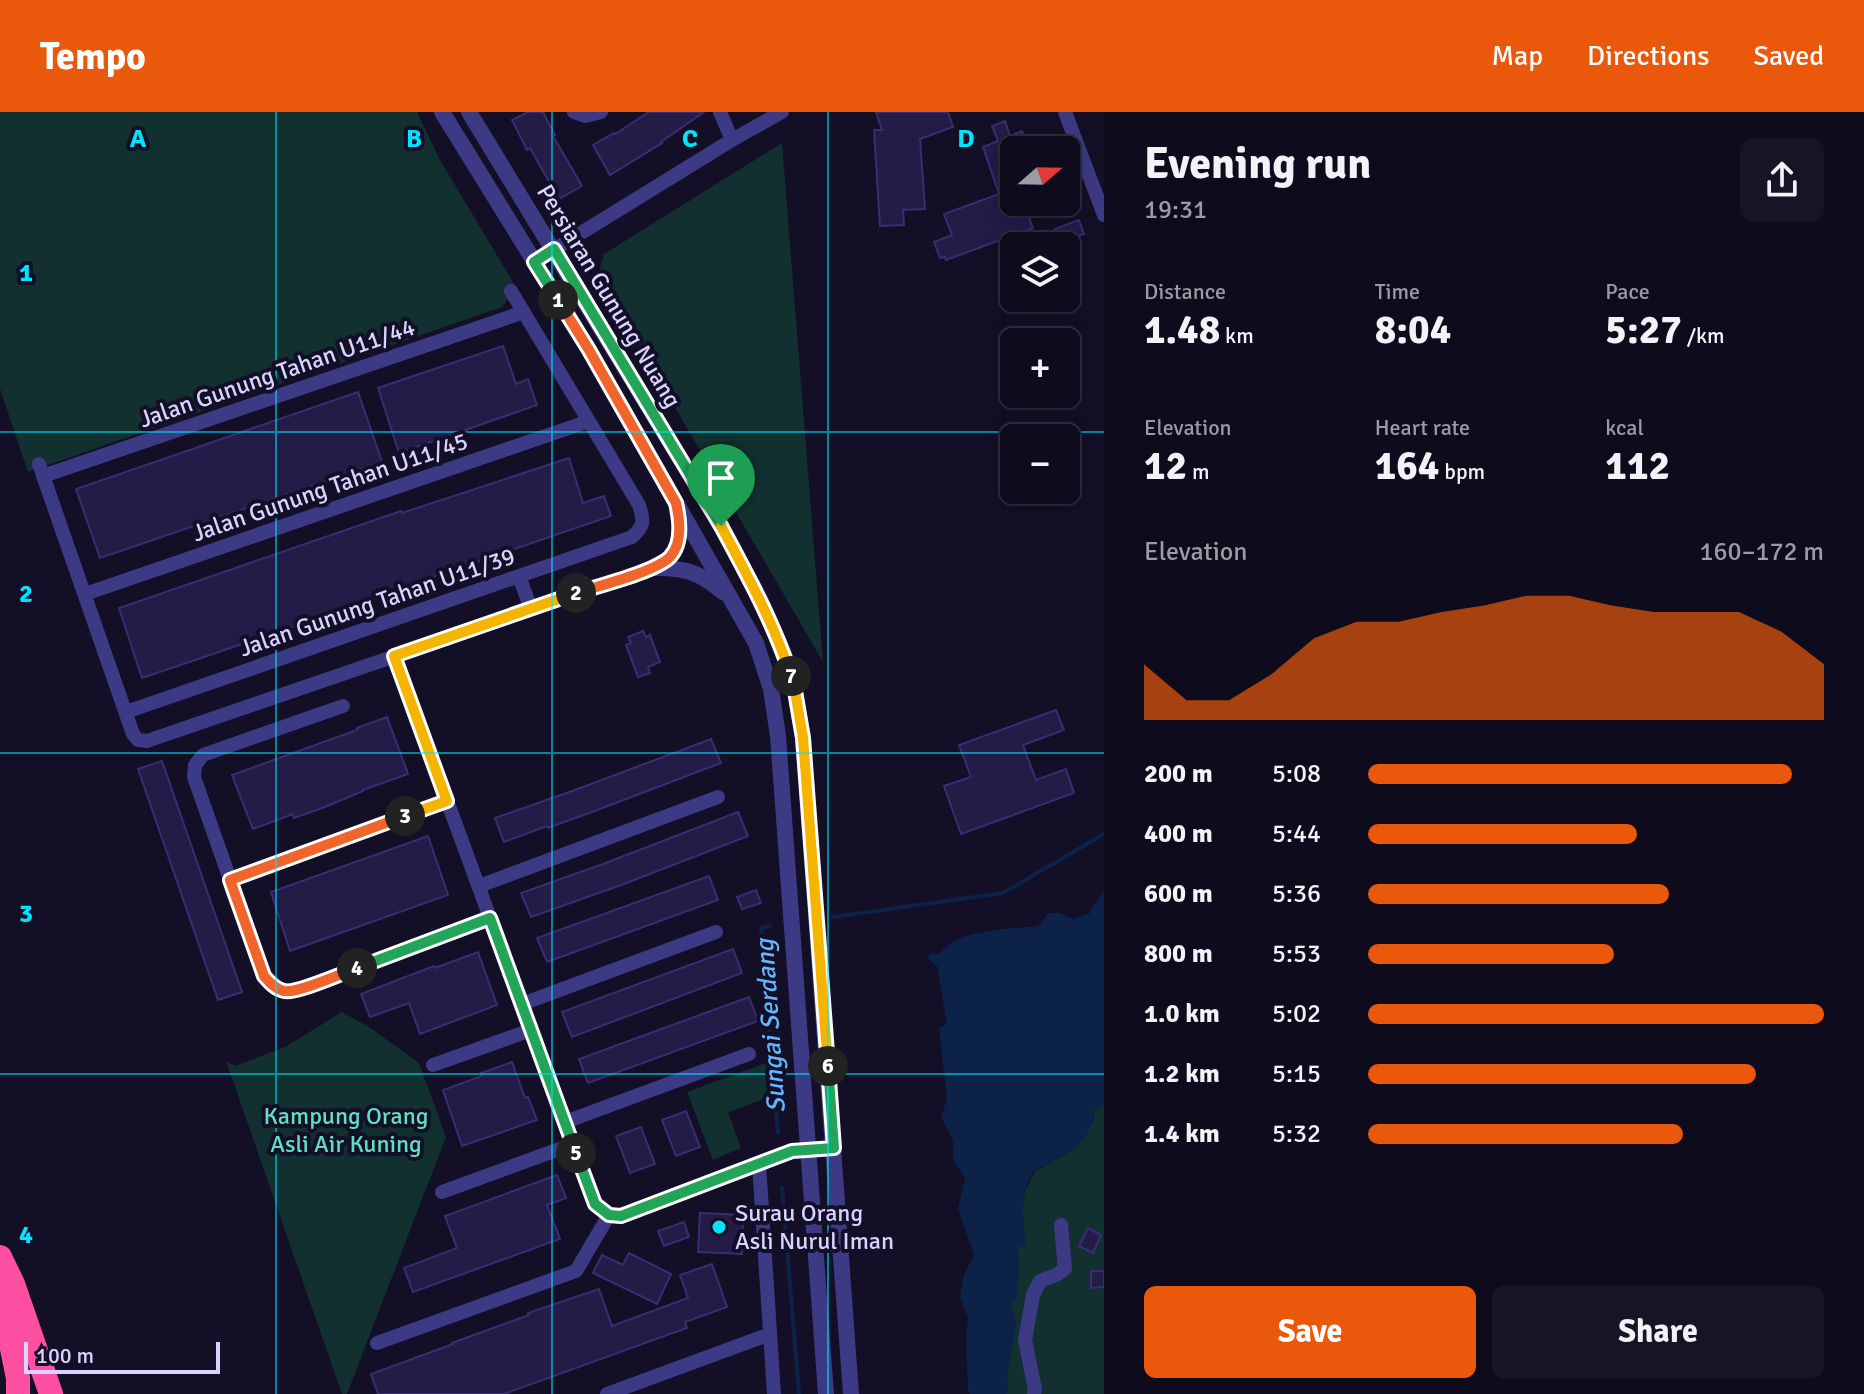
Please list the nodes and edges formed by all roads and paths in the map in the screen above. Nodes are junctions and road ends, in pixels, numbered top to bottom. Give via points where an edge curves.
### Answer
1 (442, 112) edge
2 (469, 112) edge
3 (574, 112) edge
4 (601, 112) edge
5 (720, 112) edge
6 (782, 112) edge
7 (1065, 112) edge
8 (732, 140) junction
9 (1104, 215) edge
10 (554, 249) junction
11 (534, 262) junction
12 (511, 291) dead end
13 (524, 312) junction
14 (589, 421) junction
15 (676, 503) junction
16 (652, 568) junction
17 (519, 576) junction
18 (85, 594) junction
19 (731, 599) junction
20 (531, 609) junction
21 (394, 656) junction
22 (343, 706) dead end
23 (126, 712) junction
24 (718, 797) dead end
25 (447, 801) junction
26 (230, 880) junction
27 (479, 886) junction
28 (490, 918) junction
29 (716, 932) dead end
30 (522, 1004) junction
31 (531, 1030) junction
32 (749, 1054) dead end
33 (433, 1065) dead end
34 (565, 1122) junction
35 (573, 1144) junction
36 (834, 1148) junction
37 (808, 1150) junction
38 (759, 1164) junction
39 (442, 1192) dead end
40 (609, 1215) junction
41 (1061, 1225) dead end
42 (0, 1257) edge
43 (0, 1290) edge
44 (770, 1334) junction
45 (377, 1343) dead end
46 (18, 1394) edge
47 (51, 1394) edge
48 (607, 1394) edge
49 (774, 1394) edge
50 (826, 1394) edge
51 (851, 1394) edge
52 (1034, 1394) edge

1 - 11 street, Persiaran Gunung Nuang
2 - 10 street, Persiaran Gunung Nuang
3 - 4 street
5 - 8 street
6 - 8 street
7 - 9 street
8 - 10 street
10 - 11 street
10 - 36 street, Persiaran Gunung Nuang via 721,526 784,654 803,738
11 - 15 street, Persiaran Gunung Nuang
12 - 13 street
13 - 14 street
13 - 18 street, Jalan Gunung Tahan U11/44 via 41,470
14 - 17 street, Jalan Gunung Tahan U11/39 via 639,505 641,529 632,537
14 - 18 street, Jalan Gunung Tahan U11/45
15 - 16 street via 678,541 670,557
15 - 19 street, Persiaran Gunung Nuang
16 - 19 street via 692,571
16 - 20 street
17 - 20 street
17 - 23 street, Jalan Gunung Tahan U11/39
18 - 23 street
19 - 37 street, Persiaran Gunung Nuang via 756,643 771,689 778,736
20 - 21 street
21 - 23 street via 147,741 133,734
21 - 25 street
22 - 26 street via 203,755 195,765 194,777
24 - 27 street
25 - 26 street
25 - 27 street
26 - 28 street via 264,976 285,992
27 - 28 street
28 - 30 street
29 - 30 street
30 - 31 street
31 - 33 street
31 - 34 street
32 - 34 street
34 - 35 street
35 - 39 street
35 - 40 street via 595,1204
36 - 37 street
36 - 51 street, Persiaran Gunung Nuang
37 - 38 street
37 - 50 street, Persiaran Gunung Nuang
38 - 40 street via 621,1216
38 - 44 street
40 - 45 street via 576,1271
41 - 52 street via 1065,1269 1040,1281 1025,1340
42 - 47 highway
43 - 46 highway
44 - 48 street
44 - 49 street

